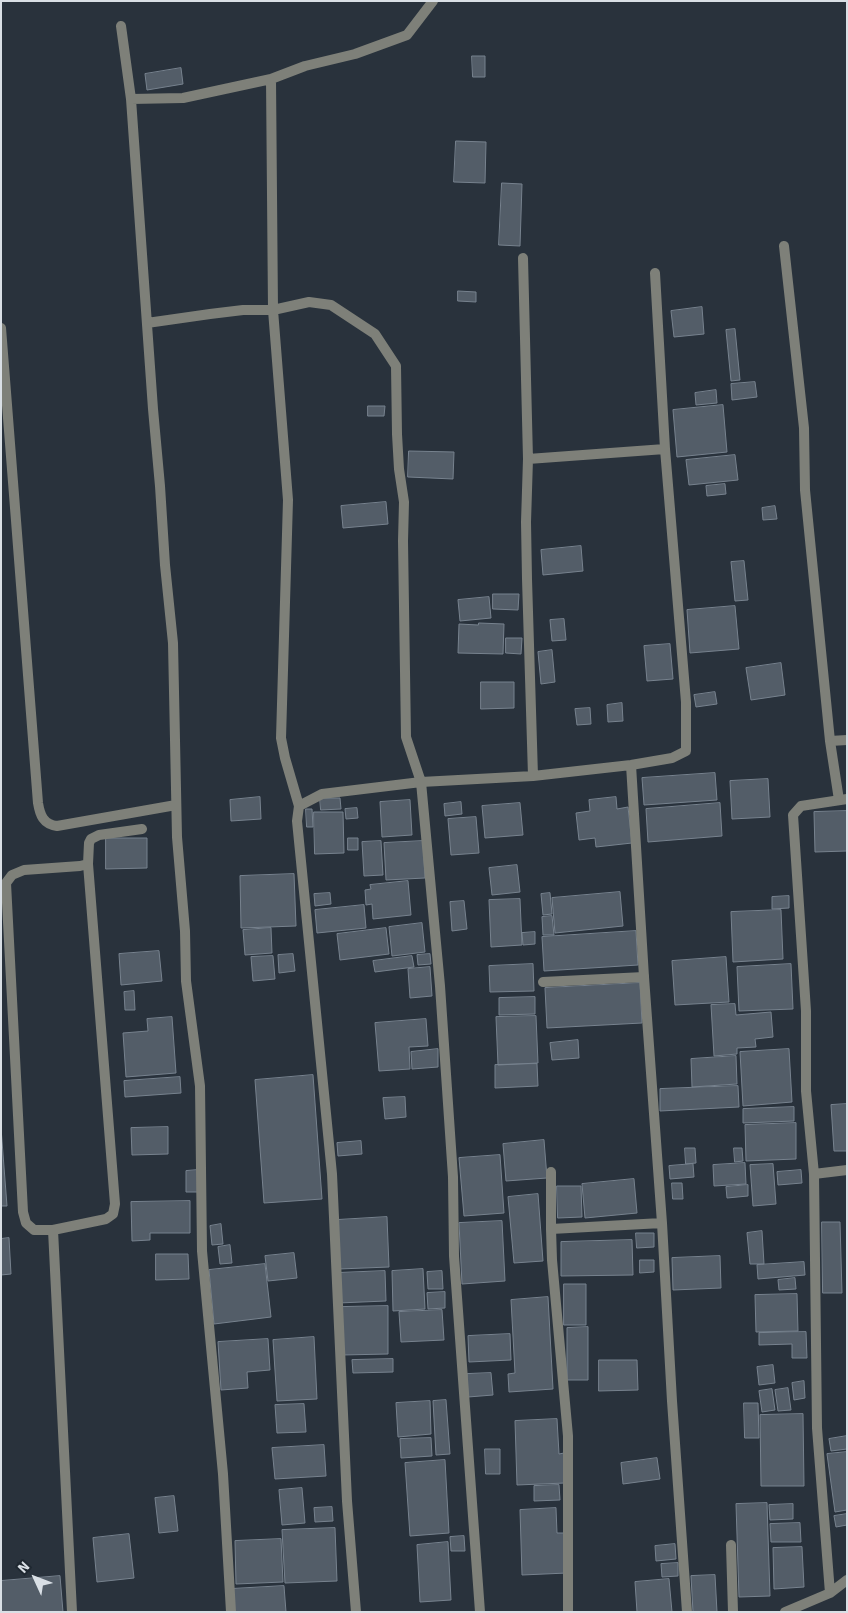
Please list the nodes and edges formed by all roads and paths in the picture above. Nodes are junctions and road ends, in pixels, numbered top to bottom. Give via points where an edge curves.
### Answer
1 (433, 1) edge
2 (122, 26) dead end
3 (271, 79) junction
4 (131, 99) junction
5 (784, 246) dead end
6 (522, 258) dead end
7 (655, 274) dead end
8 (273, 310) junction
9 (147, 322) junction
10 (1, 328) edge
11 (2, 346) edge
12 (665, 449) junction
13 (528, 459) junction
14 (847, 740) edge
15 (830, 741) junction
16 (630, 765) junction
17 (533, 776) junction
18 (421, 782) junction
19 (843, 799) edge
20 (176, 805) junction
21 (299, 806) junction
22 (142, 829) dead end
23 (88, 864) junction
24 (644, 977) junction
25 (543, 982) dead end
26 (847, 1170) edge
27 (551, 1172) dead end
28 (814, 1174) junction
29 (662, 1223) junction
30 (551, 1229) junction
31 (53, 1230) junction
32 (731, 1545) dead end
33 (847, 1580) edge
34 (830, 1593) junction
35 (72, 1612) edge
36 (231, 1612) edge
37 (356, 1612) edge
38 (480, 1612) edge
39 (568, 1612) edge
40 (687, 1612) edge
41 (733, 1612) edge
42 (785, 1612) edge

1 - 3 street via 407,35
2 - 4 street
3 - 4 street via 183,98
3 - 8 street
4 - 9 street
5 - 15 street via 804,428 804,474
6 - 13 street
7 - 12 street
8 - 9 street via 243,310
8 - 18 street via 308,302 331,305 375,334 396,366 404,502 406,737
8 - 21 street via 288,500 281,738
9 - 20 street via 173,643
10 - 11 street
11 - 20 street via 40,816 56,826
12 - 13 street
12 - 16 street via 686,702 686,751 672,758
13 - 17 street via 526,522
14 - 15 street
15 - 19 street
16 - 17 street
16 - 24 street
17 - 18 street
18 - 21 street via 322,794
18 - 38 street via 440,986 454,1266
19 - 28 street via 801,806 793,815 806,1011 806,1092
20 - 36 street via 186,981 200,1086 202,1251 223,1474
21 - 37 street via 297,821 332,1174 346,1501
22 - 23 street via 91,839
23 - 31 street via 115,1204 113,1214 106,1219
23 - 31 street via 24,870 12,874 6,883 23,1212 26,1223 34,1230
24 - 25 street
24 - 29 street
26 - 28 street
27 - 30 street
28 - 34 street via 817,1428
29 - 30 street
29 - 40 street
30 - 39 street via 568,1436
31 - 35 street
32 - 41 street
33 - 34 street
34 - 42 street

